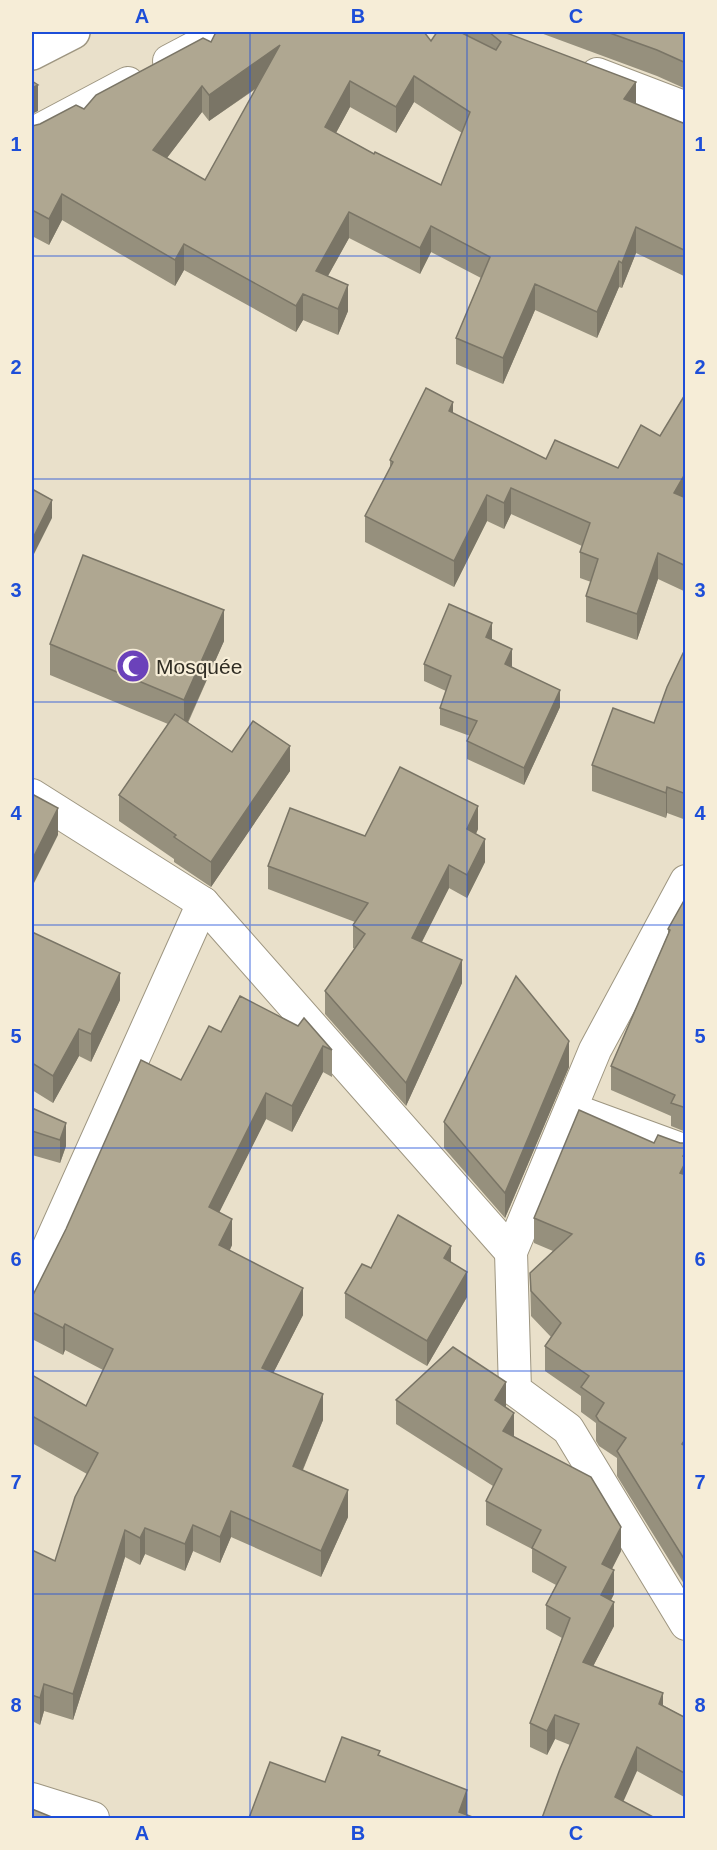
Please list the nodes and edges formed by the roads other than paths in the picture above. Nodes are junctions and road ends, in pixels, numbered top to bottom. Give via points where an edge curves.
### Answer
1 (73, 32) edge
2 (224, 32) edge
3 (32, 53) edge
4 (576, 66) edge
5 (686, 108) edge
6 (32, 134) edge
7 (32, 795) edge
8 (686, 881) edge
9 (203, 903) junction
10 (570, 1109) junction
11 (686, 1151) edge
12 (511, 1252) junction
13 (32, 1284) edge
14 (686, 1624) edge
15 (32, 1799) edge
16 (93, 1818) edge

1 - 3 highway
2 - 6 street
4 - 5 street
7 - 9 street
8 - 10 street via 595,1050
9 - 12 street
9 - 13 street
10 - 11 street
10 - 12 street
12 - 14 street via 515,1390 568,1429
15 - 16 street

